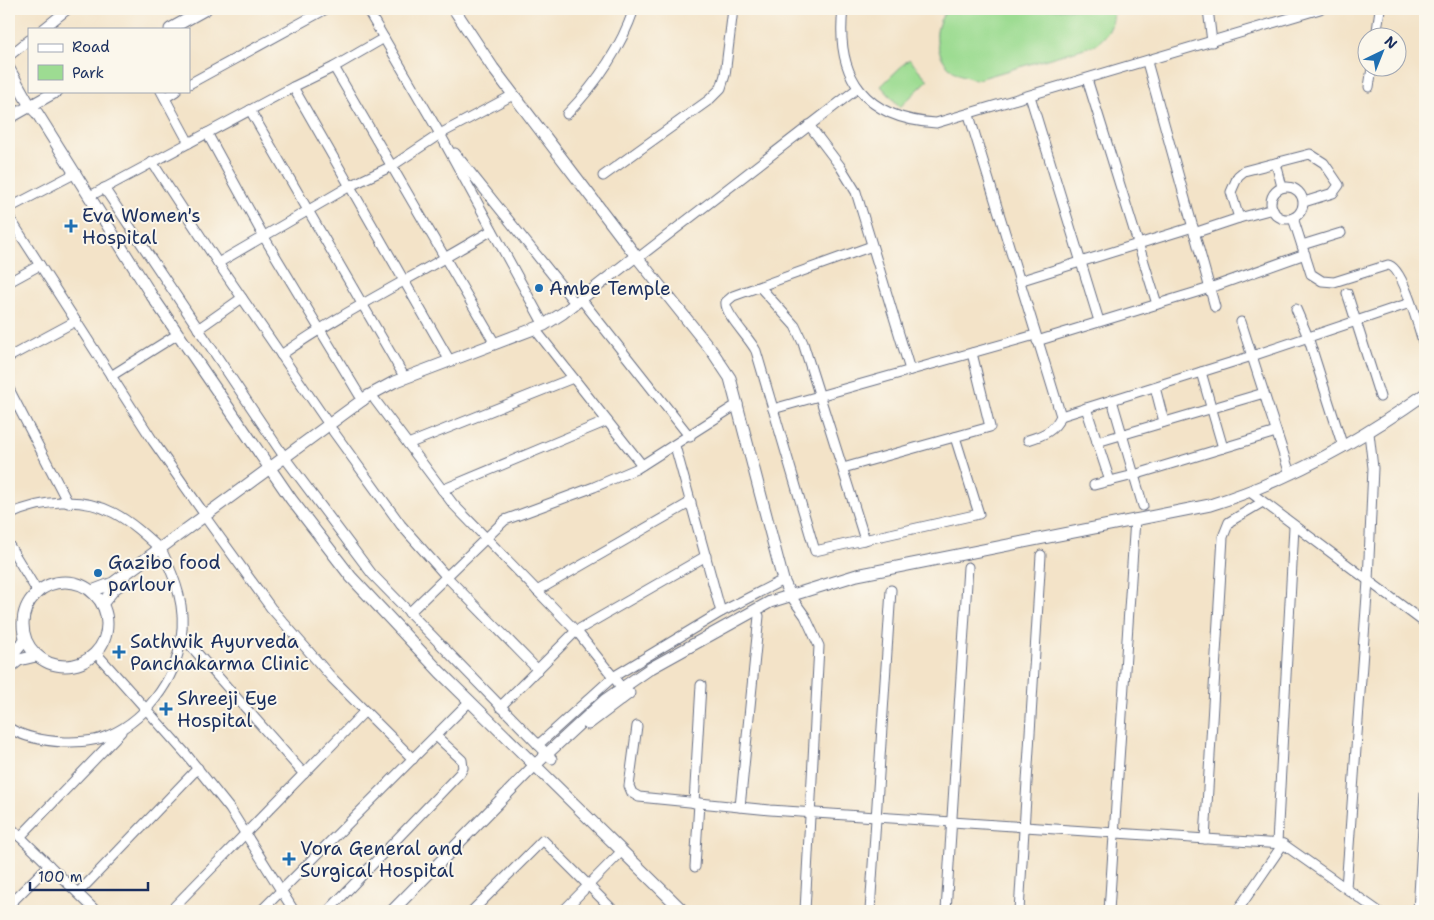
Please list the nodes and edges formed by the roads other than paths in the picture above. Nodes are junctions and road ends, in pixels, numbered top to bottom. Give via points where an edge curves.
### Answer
1 (68, 9) edge
2 (206, 9) edge
3 (326, 9) edge
4 (367, 9) edge
5 (454, 9) edge
6 (634, 9) edge
7 (733, 9) edge
8 (843, 9) edge
9 (1208, 9) edge
10 (1320, 9) edge
11 (1380, 9) edge
12 (44, 28) edge
13 (172, 28) edge
14 (1377, 28) edge
15 (384, 38) junction
16 (28, 41) edge
17 (1212, 42) junction
18 (9, 58) edge
19 (1146, 62) junction
20 (334, 67) junction
21 (9, 69) edge
22 (1370, 78) edge
23 (1087, 79) junction
24 (190, 83) edge
25 (294, 87) junction
26 (1369, 87) dead end
27 (858, 88) junction
28 (56, 92) edge
29 (163, 94) edge
30 (513, 95) junction
31 (1030, 96) junction
32 (33, 108) junction
33 (250, 110) junction
34 (567, 114) dead end
35 (969, 115) junction
36 (9, 118) edge
37 (809, 125) junction
38 (207, 133) junction
39 (440, 134) junction
40 (189, 143) junction
41 (152, 162) junction
42 (1276, 163) junction
43 (392, 166) junction
44 (76, 173) junction
45 (604, 176) dead end
46 (350, 186) junction
47 (1282, 187) junction
48 (104, 188) junction
49 (90, 196) junction
50 (1304, 202) junction
51 (9, 208) edge
52 (1272, 209) junction
53 (308, 211) junction
54 (9, 217) edge
55 (1239, 218) junction
56 (1294, 218) junction
57 (492, 230) junction
58 (1194, 230) junction
59 (1341, 233) dead end
60 (264, 237) junction
61 (1138, 244) junction
62 (872, 246) junction
63 (1303, 250) junction
64 (638, 258) junction
65 (446, 259) junction
66 (1081, 262) junction
67 (218, 264) junction
68 (40, 265) junction
69 (404, 281) junction
70 (1019, 281) junction
71 (9, 282) edge
72 (760, 287) junction
73 (1210, 288) junction
74 (1347, 293) dead end
75 (242, 298) junction
76 (1410, 303) junction
77 (580, 304) junction
78 (1157, 304) junction
79 (363, 305) junction
80 (1215, 307) dead end
81 (1296, 309) dead end
82 (1357, 320) junction
83 (76, 321) junction
84 (1099, 321) junction
85 (1241, 322) dead end
86 (319, 328) junction
87 (198, 329) junction
88 (541, 329) junction
89 (178, 334) junction
90 (1308, 337) junction
91 (1036, 338) junction
92 (494, 342) junction
93 (1425, 348) edge
94 (972, 353) junction
95 (281, 355) junction
96 (1252, 356) junction
97 (9, 357) edge
98 (450, 361) junction
99 (910, 370) junction
100 (1201, 372) junction
101 (112, 376) junction
102 (406, 378) junction
103 (573, 378) junction
104 (1155, 386) junction
105 (9, 389) edge
106 (1264, 393) junction
107 (1425, 394) edge
108 (821, 395) junction
109 (1380, 397) dead end
110 (375, 400) junction
111 (1112, 400) junction
112 (362, 401) junction
113 (738, 404) junction
114 (1086, 408) junction
115 (773, 409) junction
116 (1209, 409) junction
117 (1061, 416) junction
118 (607, 421) junction
119 (1164, 422) junction
120 (331, 428) junction
121 (1276, 432) junction
122 (1369, 433) junction
123 (1122, 435) junction
124 (690, 436) junction
125 (955, 437) junction
126 (1028, 440) dead end
127 (1097, 442) junction
128 (408, 444) junction
129 (675, 446) junction
130 (1343, 447) junction
131 (1222, 448) junction
132 (287, 460) junction
133 (642, 465) junction
134 (843, 468) junction
135 (271, 470) junction
136 (1290, 474) junction
137 (1134, 476) junction
138 (1110, 481) junction
139 (1094, 485) dead end
140 (442, 490) junction
141 (1250, 492) junction
142 (691, 502) junction
143 (1261, 502) junction
144 (68, 503) junction
145 (1143, 506) dead end
146 (9, 515) edge
147 (206, 518) junction
148 (1135, 519) junction
149 (1294, 527) junction
150 (486, 538) junction
151 (865, 540) junction
152 (9, 545) edge
153 (161, 551) junction
154 (1041, 555) dead end
155 (706, 556) junction
156 (968, 567) dead end
157 (446, 576) junction
158 (783, 580) junction
159 (1368, 581) junction
160 (891, 590) dead end
161 (37, 591) junction
162 (92, 591) junction
163 (537, 591) junction
164 (790, 595) junction
165 (102, 604) junction
166 (721, 612) junction
167 (409, 613) junction
168 (759, 616) junction
169 (1425, 623) edge
170 (576, 631) junction
171 (182, 636) junction
172 (25, 640) junction
173 (96, 654) junction
174 (36, 656) junction
175 (9, 659) edge
176 (9, 668) edge
177 (538, 670) junction
178 (613, 677) junction
179 (701, 685) dead end
180 (622, 688) junction
181 (470, 702) junction
182 (500, 707) junction
183 (145, 709) junction
184 (365, 711) junction
185 (637, 726) dead end
186 (9, 728) edge
187 (125, 728) junction
188 (436, 736) junction
189 (538, 745) junction
190 (549, 756) junction
191 (413, 759) junction
192 (198, 768) junction
193 (538, 768) junction
194 (304, 774) junction
195 (1425, 793) edge
196 (696, 803) junction
197 (740, 807) junction
198 (811, 813) junction
199 (876, 817) junction
200 (952, 823) junction
201 (9, 826) edge
202 (1024, 827) junction
203 (246, 833) junction
204 (1114, 833) junction
205 (20, 837) junction
206 (1205, 839) junction
207 (1280, 844) junction
208 (622, 851) junction
209 (49, 865) junction
210 (695, 867) dead end
211 (588, 885) junction
212 (1346, 888) junction
213 (282, 890) junction
214 (78, 893) junction
215 (9, 905) edge
216 (96, 911) edge
217 (170, 911) edge
218 (262, 911) edge
219 (294, 911) edge
220 (328, 911) edge
221 (392, 911) edge
222 (402, 911) edge
223 (472, 911) edge
224 (563, 911) edge
225 (614, 911) edge
226 (683, 911) edge
227 (804, 911) edge
228 (870, 911) edge
229 (946, 911) edge
230 (1019, 911) edge
231 (1109, 911) edge
232 (1237, 911) edge
233 (1378, 911) edge
234 (1418, 911) edge

1 - 12 street
2 - 13 street
3 - 24 street
4 - 15 street
5 - 30 street
6 - 34 street via 613,56 593,88
7 - 45 street via 721,88
8 - 27 street via 840,32 843,56 848,73
9 - 17 street
10 - 17 street
11 - 14 street
15 - 20 street
15 - 39 street
16 - 18 street
17 - 19 street
18 - 32 street
19 - 23 street
19 - 58 street
20 - 25 street
20 - 43 street
21 - 32 street
22 - 26 street
23 - 31 street
23 - 61 street
25 - 33 street
25 - 46 street
27 - 35 street via 874,104 902,118 936,123
27 - 37 street
28 - 32 street
29 - 40 street
30 - 39 street
30 - 64 street
31 - 35 street
31 - 66 street
32 - 36 street
32 - 44 street
33 - 38 street
33 - 53 street
35 - 70 street
37 - 62 street via 856,192
37 - 64 street
38 - 40 street
38 - 60 street
39 - 43 street
39 - 57 street
39 - 77 street
40 - 41 street
41 - 48 street
41 - 67 street
42 - 47 street
42 - 50 street via 1310,154 1324,163 1339,185 1333,193
42 - 55 street via 1244,171 1238,176 1231,192
43 - 46 street
43 - 65 street
44 - 49 street
44 - 51 street
46 - 53 street
46 - 69 street
47 - 50 street via 1298,190
47 - 52 street via 1275,192
48 - 49 street
48 - 87 street
49 - 89 street
50 - 56 street
52 - 55 street
52 - 56 street via 1277,215
53 - 60 street
53 - 79 street
54 - 68 street
55 - 58 street
56 - 63 street
57 - 65 street
57 - 88 street
58 - 61 street
58 - 73 street
59 - 63 street
60 - 67 street
60 - 86 street
61 - 66 street
61 - 78 street
62 - 72 street
62 - 99 street
63 - 73 street
63 - 76 street via 1311,274 1322,281 1334,282 1391,265 1397,271
64 - 77 street
64 - 113 street via 712,351 730,378
65 - 69 street
65 - 92 street
66 - 70 street
66 - 84 street
67 - 75 street
68 - 71 street
68 - 83 street
69 - 79 street
69 - 98 street
70 - 91 street
72 - 108 street via 795,326
72 - 115 street via 728,298 725,306 756,351
73 - 78 street
73 - 80 street
74 - 82 street
75 - 87 street
75 - 95 street
76 - 82 street
76 - 93 street
77 - 88 street via 566,318
77 - 124 street
78 - 84 street
79 - 86 street
79 - 102 street
81 - 90 street
82 - 90 street
82 - 109 street
83 - 97 street
83 - 101 street
84 - 91 street
85 - 96 street
86 - 95 street
86 - 112 street
87 - 132 street
88 - 92 street
88 - 103 street
88 - 110 street
89 - 101 street
89 - 135 street
90 - 96 street
90 - 130 street
91 - 94 street
91 - 117 street
92 - 98 street
94 - 99 street
94 - 125 street via 991,425
95 - 120 street
96 - 100 street
96 - 106 street
98 - 102 street
99 - 108 street
100 - 104 street
100 - 116 street
101 - 147 street
102 - 112 street
103 - 118 street
103 - 128 street
104 - 111 street
104 - 119 street
105 - 144 street
106 - 116 street
106 - 121 street
107 - 122 street
108 - 115 street
108 - 134 street
110 - 120 street
110 - 128 street
111 - 114 street
111 - 123 street
112 - 120 street
113 - 124 street
113 - 158 street
114 - 117 street
114 - 127 street
115 - 151 street via 815,551
116 - 119 street
116 - 131 street
117 - 126 street via 1051,431
118 - 133 street
118 - 140 street
119 - 123 street
120 - 132 street
120 - 157 street via 402,525
121 - 131 street
121 - 136 street
122 - 130 street
122 - 159 street via 1372,468
123 - 127 street
123 - 137 street
124 - 129 street
125 - 134 street
125 - 151 street via 978,514
127 - 138 street
128 - 140 street
129 - 133 street
129 - 142 street
130 - 136 street
131 - 137 street
132 - 135 street
132 - 167 street via 372,574
133 - 150 street via 594,487 505,520
134 - 151 street
135 - 147 street
135 - 181 street via 351,577
136 - 141 street
137 - 138 street
137 - 145 street
138 - 139 street
140 - 150 street
141 - 143 street
141 - 148 street via 1210,505
142 - 155 street
142 - 163 street
143 - 149 street
143 - 206 street via 1229,522 1222,537
144 - 146 street via 53,502
144 - 153 street via 87,504 112,512 139,529
147 - 153 street
147 - 184 street via 271,608
148 - 164 street via 866,573
148 - 204 street
149 - 159 street
149 - 207 street
150 - 157 street
150 - 163 street
152 - 161 street
153 - 162 street via 112,583
153 - 165 street via 114,589
153 - 171 street via 176,581 182,606
154 - 202 street
155 - 166 street
155 - 170 street
156 - 200 street
157 - 167 street
157 - 177 street
158 - 164 street
158 - 166 street
159 - 169 street
159 - 212 street
160 - 199 street
161 - 162 street via 51,583 69,581
161 - 172 street via 25,606 22,620
162 - 165 street
163 - 170 street
164 - 168 street
164 - 180 street via 708,635
164 - 198 street via 805,616 819,646
165 - 173 street via 107,628 103,644
166 - 178 street
167 - 182 street
168 - 190 street via 646,680
168 - 197 street
170 - 177 street
170 - 178 street
171 - 183 street via 178,658 168,679
171 - 194 street
172 - 174 street
172 - 175 street
173 - 174 street via 77,665 61,666
173 - 183 street
174 - 176 street via 19,660
177 - 182 street
178 - 180 street
178 - 189 street
179 - 196 street
180 - 190 street via 605,700
181 - 188 street
181 - 193 street
182 - 189 street
183 - 187 street
183 - 192 street
184 - 191 street
184 - 194 street
185 - 196 street via 629,786 632,793 639,797
186 - 187 street via 45,741 78,742 101,739
187 - 205 street
188 - 191 street
188 - 220 street via 462,760 460,773
189 - 190 street
190 - 193 street
191 - 213 street
192 - 203 street
192 - 214 street
193 - 208 street
193 - 221 street
193 - 222 street
194 - 203 street
195 - 234 street
196 - 197 street
196 - 210 street
197 - 198 street
198 - 199 street
198 - 227 street
199 - 200 street
199 - 228 street
200 - 202 street
200 - 229 street
201 - 205 street
202 - 204 street
202 - 230 street
203 - 213 street
203 - 217 street
204 - 206 street
204 - 231 street
205 - 209 street
206 - 207 street
207 - 212 street
207 - 232 street
208 - 211 street
208 - 226 street
209 - 214 street
209 - 215 street
211 - 223 street via 543,840
211 - 224 street
211 - 225 street
212 - 233 street
213 - 218 street
213 - 219 street
214 - 216 street

